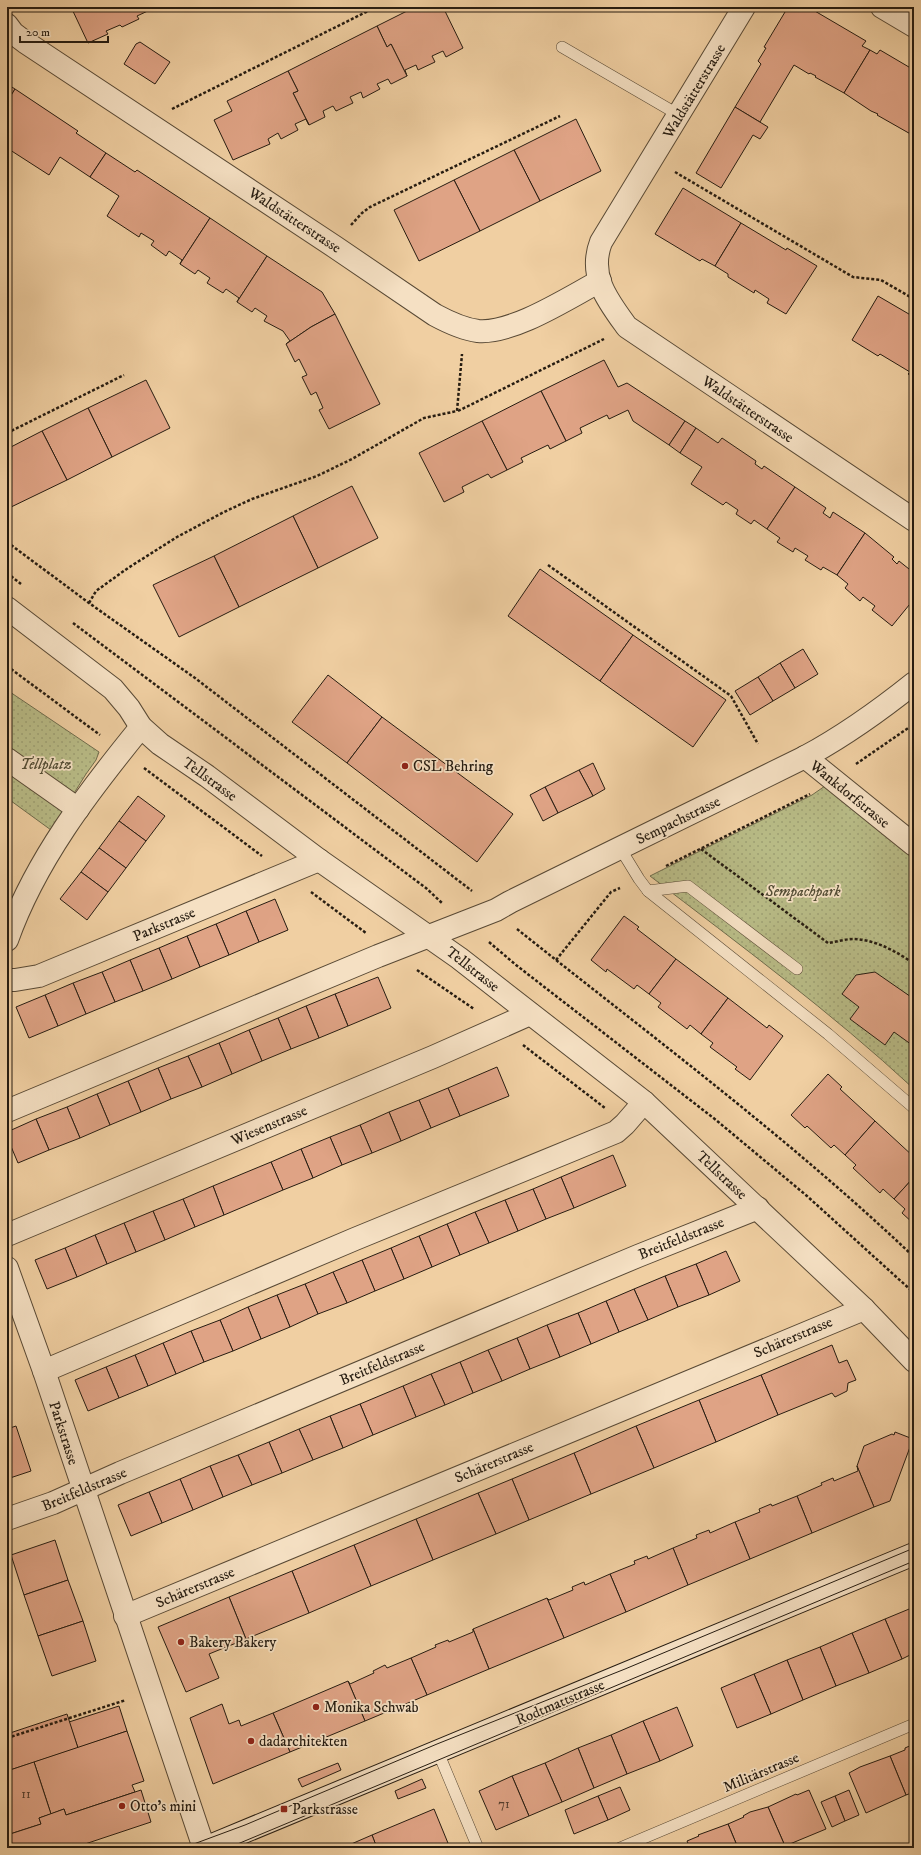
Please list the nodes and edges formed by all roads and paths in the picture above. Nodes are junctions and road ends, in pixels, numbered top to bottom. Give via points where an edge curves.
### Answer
1 (376, 7) edge
2 (744, 7) edge
3 (882, 7) edge
4 (7, 25) edge
5 (914, 26) edge
6 (562, 47) dead end
7 (680, 115) junction
8 (560, 116) dead end
9 (149, 124) junction
10 (653, 159) junction
11 (335, 247) junction
12 (600, 281) junction
13 (914, 299) edge
14 (627, 327) junction
15 (464, 328) junction
16 (124, 375) dead end
17 (458, 411) junction
18 (7, 434) edge
19 (914, 520) edge
20 (548, 565) dead end
21 (89, 603) dead end
22 (7, 608) edge
23 (7, 666) edge
24 (914, 683) edge
25 (914, 724) edge
26 (141, 727) junction
27 (758, 744) dead end
28 (122, 751) junction
29 (805, 757) junction
30 (7, 759) edge
31 (833, 780) junction
32 (78, 809) junction
33 (914, 845) edge
34 (620, 848) junction
35 (701, 849) junction
36 (319, 860) junction
37 (286, 874) junction
38 (638, 879) junction
39 (648, 891) junction
40 (430, 936) junction
41 (7, 940) edge
42 (390, 951) junction
43 (556, 960) dead end
44 (914, 964) edge
45 (796, 969) dead end
46 (7, 980) edge
47 (530, 1014) junction
48 (501, 1027) junction
49 (644, 1102) junction
50 (914, 1108) edge
51 (7, 1111) edge
52 (625, 1124) junction
53 (758, 1208) junction
54 (7, 1235) edge
55 (7, 1268) edge
56 (864, 1309) junction
57 (914, 1361) edge
58 (44, 1371) junction
59 (83, 1490) junction
60 (7, 1519) edge
61 (914, 1554) edge
62 (126, 1616) junction
63 (121, 1701) dead end
64 (914, 1724) edge
65 (7, 1738) edge
66 (438, 1752) junction
67 (205, 1848) edge
68 (478, 1848) edge
69 (620, 1848) edge

1 - 9 path via 164,113
2 - 7 street, Waldstätterstrasse
3 - 5 street
4 - 9 street, Waldstätterstrasse via 25,42
6 - 7 lane
7 - 10 street, Waldstätterstrasse
8 - 11 path via 370,207 355,220
9 - 11 street, Waldstätterstrasse
10 - 12 street, Waldstätterstrasse via 601,242 596,263
10 - 13 path via 853,277 882,280
11 - 15 street, Waldstätterstrasse via 434,315
12 - 14 street, Waldstätterstrasse via 615,311
12 - 15 street, Waldstätterstrasse via 514,326 479,331
14 - 17 path
14 - 19 street, Waldstätterstrasse
15 - 17 path
16 - 18 path
17 - 21 path via 424,418 317,476 252,499 177,536 96,591
20 - 27 path via 731,696
22 - 26 street, Tellstrasse via 113,689
23 - 28 path
24 - 29 street, Sempachstrasse via 837,740
25 - 31 path
26 - 28 street
26 - 36 street, Tellstrasse via 160,744
28 - 32 street
28 - 37 path
29 - 31 street, Wankdorfstrasse
29 - 34 street, Sempachstrasse
30 - 32 street
31 - 33 street, Wankdorfstrasse
31 - 35 path via 811,794
32 - 41 street via 37,875
34 - 38 lane
34 - 40 street, Sempachstrasse via 496,910
35 - 38 path
35 - 44 path via 828,943 863,940 890,950
36 - 37 street, Parkstrasse
36 - 40 street, Tellstrasse
37 - 42 path
37 - 46 street, Parkstrasse via 39,976
38 - 39 lane
38 - 43 path via 611,892
39 - 45 lane via 688,886
39 - 50 lane via 828,1034
40 - 42 street
40 - 47 street, Tellstrasse
42 - 48 path
42 - 51 street
47 - 48 street, Wiesenstrasse
47 - 49 street, Tellstrasse
48 - 52 path
48 - 54 street, Wiesenstrasse
49 - 52 street
49 - 53 street, Tellstrasse
52 - 58 street via 616,1132
53 - 56 street, Tellstrasse
53 - 59 street, Breitfeldstrasse via 645,1253
55 - 58 street, Parkstrasse
56 - 57 street, Tellstrasse
56 - 62 street, Schärerstrasse
58 - 59 street, Parkstrasse
59 - 60 street, Breitfeldstrasse via 53,1504
59 - 62 street, Parkstrasse
61 - 66 street, Rodtmattstrasse
62 - 67 street, Parkstrasse
63 - 65 path
64 - 69 lane, Militärstrasse
66 - 67 street, Rodtmattstrasse
66 - 68 lane

